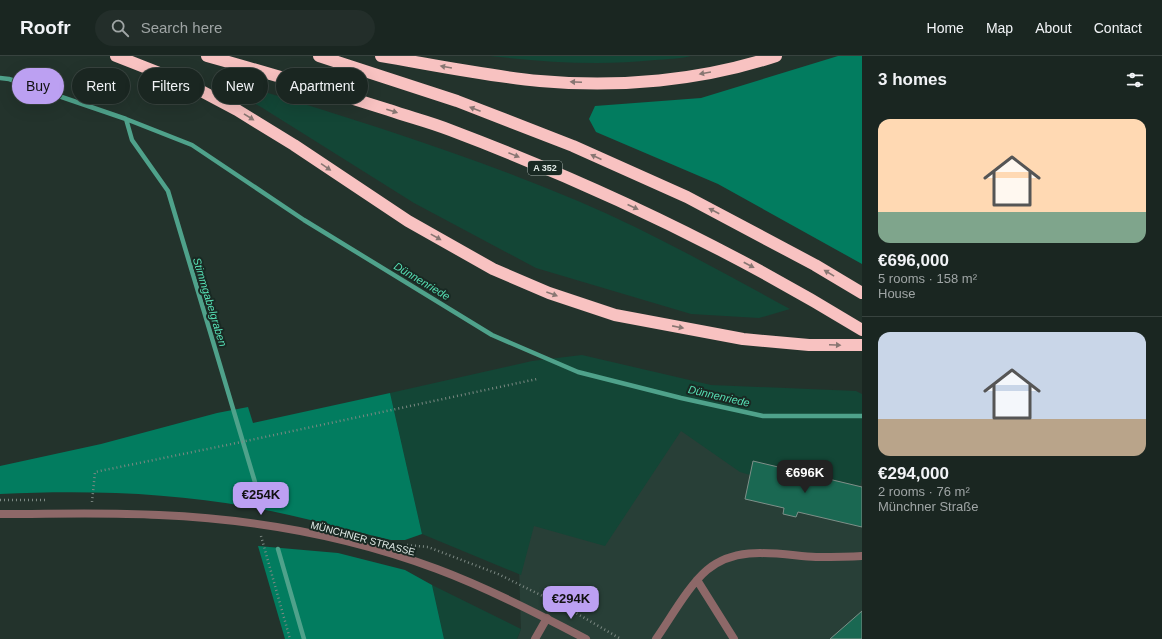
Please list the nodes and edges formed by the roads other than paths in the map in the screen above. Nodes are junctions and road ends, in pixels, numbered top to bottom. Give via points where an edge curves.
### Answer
1 (116, 56) edge
2 (207, 56) edge
3 (319, 56) edge
4 (381, 56) edge
5 (776, 56) edge
6 (862, 293) edge
7 (862, 330) edge
8 (862, 345) edge
9 (0, 514) edge
10 (862, 556) edge
11 (697, 580) junction
12 (547, 618) junction
13 (535, 639) edge
14 (586, 639) edge
15 (656, 639) edge
16 (734, 639) edge

1 -> 8 highway via 190,85 237,110 408,221 493,268 549,293 615,315 743,338 809,345
2 -> 7 highway, A 352 via 449,129 562,175 714,246 801,292
6 -> 3 highway via 687,197 573,146 457,101
5 -> 4 highway via 744,67 669,79 610,84 540,81
9 - 12 street, MÜNCHNER STRASSE via 160,515 218,520 336,540 393,555 475,584
10 - 11 street via 742,554 720,562
11 - 15 street
11 - 16 street
12 - 13 street
12 - 14 street, MÜNCHNER STRASSE

